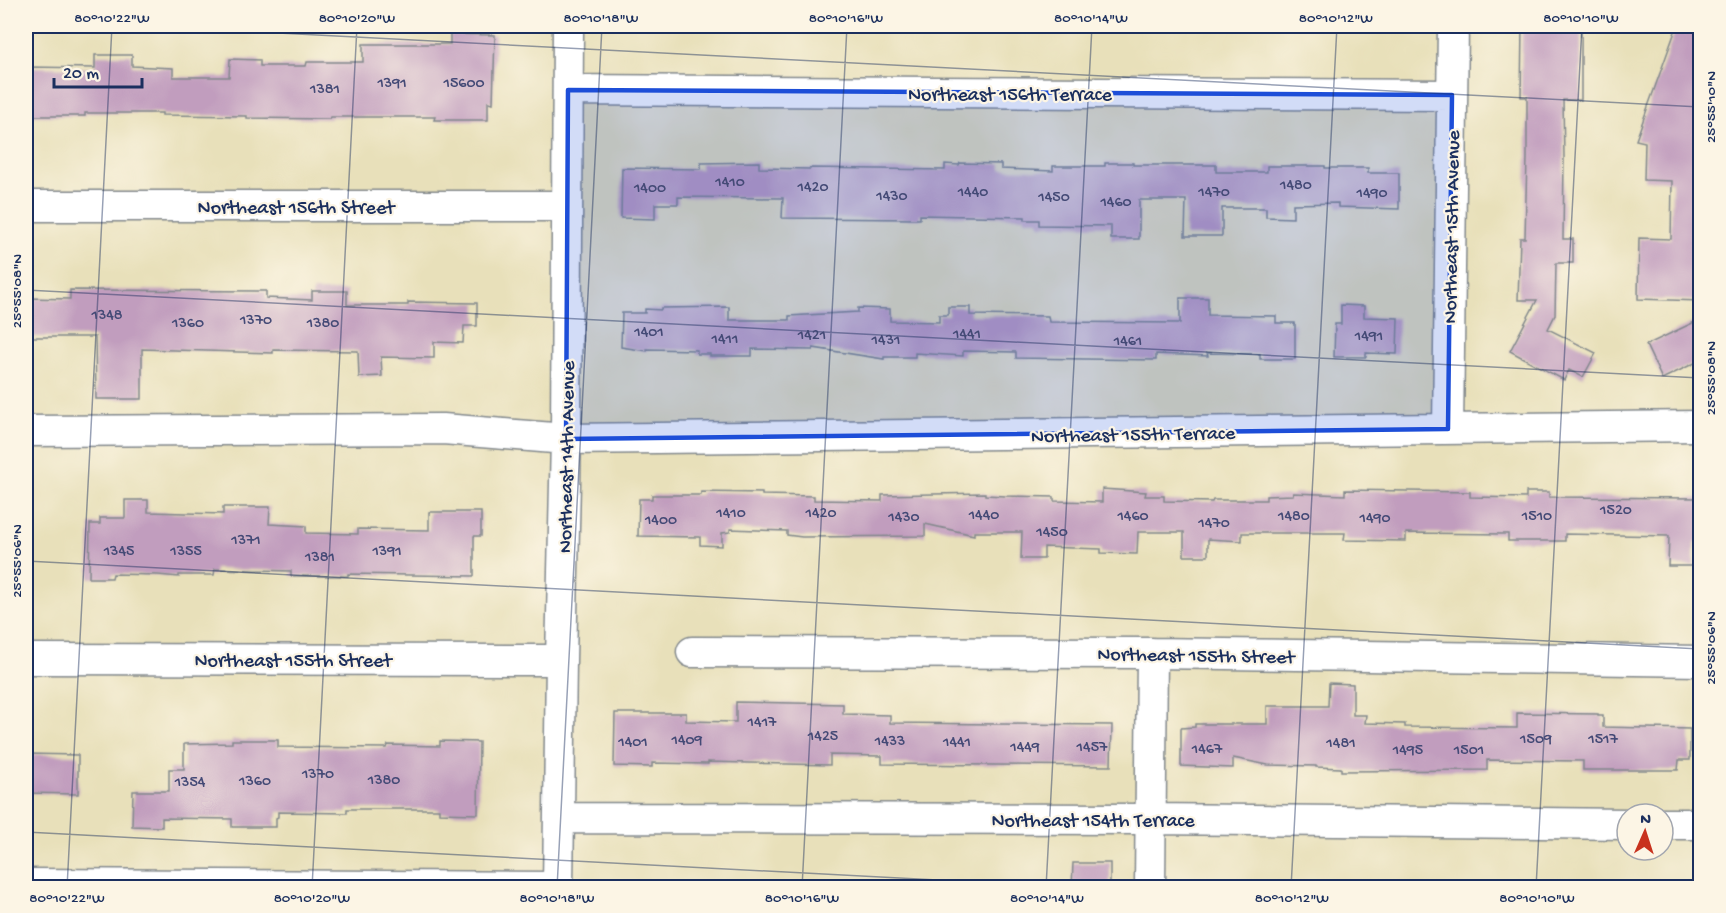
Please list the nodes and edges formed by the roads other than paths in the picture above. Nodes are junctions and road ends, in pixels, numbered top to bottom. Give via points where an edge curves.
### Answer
1 (568, 26) edge
2 (1453, 26) edge
3 (568, 90) junction
4 (1452, 95) junction
5 (26, 206) edge
6 (567, 206) junction
7 (1701, 426) edge
8 (1448, 429) junction
9 (26, 431) edge
10 (566, 439) junction
11 (692, 652) dead end
12 (1152, 653) junction
13 (26, 659) edge
14 (561, 660) junction
15 (1701, 661) edge
16 (559, 818) junction
17 (1150, 819) junction
18 (1615, 824) edge
19 (1675, 824) edge
20 (1701, 824) edge
21 (26, 884) edge
22 (558, 887) edge
23 (1150, 888) edge

1 - 3 street, Northeast 14th Avenue
2 - 4 street, Northeast 15th Avenue
3 - 4 street, Northeast 156th Terrace
3 - 6 street, Northeast 14th Avenue
4 - 8 street, Northeast 15th Avenue
5 - 6 street, Northeast 156th Street
6 - 10 street, Northeast 14th Avenue
7 - 8 street, Northeast 155th Terrace
8 - 10 street, Northeast 155th Terrace
9 - 10 street, Northeast 155th Terrace via 443,429
10 - 14 street, Northeast 14th Avenue
11 - 12 street, Northeast 155th Street
12 - 15 street, Northeast 155th Street
12 - 17 street
13 - 14 street, Northeast 155th Street
14 - 16 street, Northeast 14th Avenue
16 - 17 street, Northeast 154th Terrace
16 - 22 street, Northeast 14th Avenue
17 - 18 street, Northeast 154th Terrace
17 - 23 street
19 - 20 street
21 - 22 street

